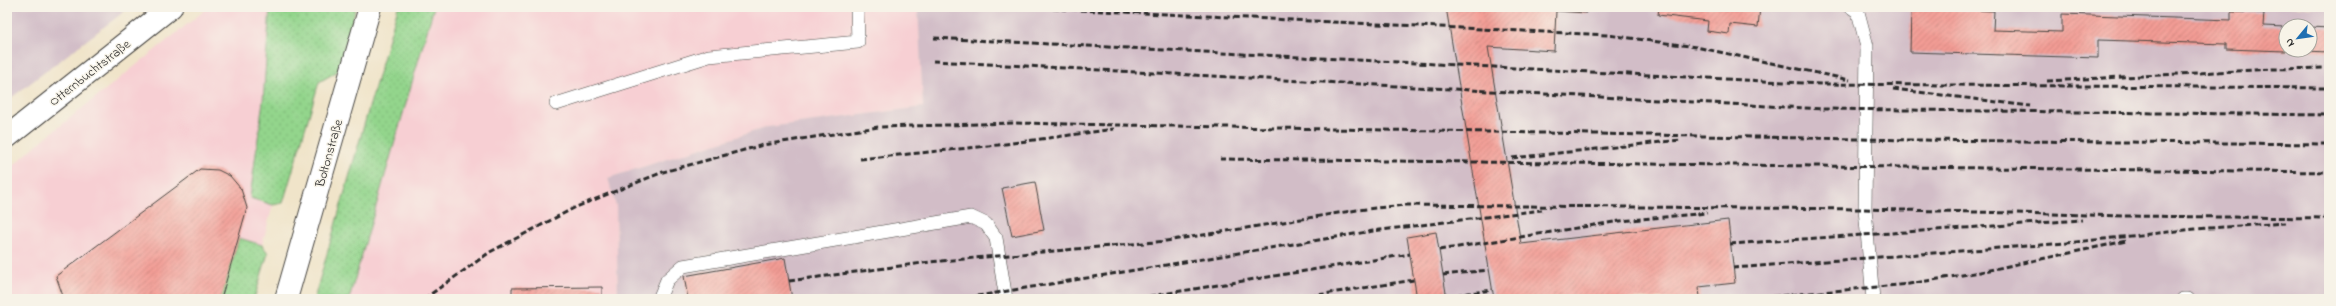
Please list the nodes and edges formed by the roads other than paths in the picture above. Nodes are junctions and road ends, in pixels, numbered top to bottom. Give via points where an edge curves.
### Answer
1 (171, 7) edge
2 (370, 7) edge
3 (856, 7) edge
4 (1851, 7) edge
5 (556, 104) dead end
6 (7, 138) edge
7 (286, 299) edge
8 (659, 299) edge
9 (1006, 299) edge
10 (1873, 299) edge
11 (2183, 299) edge
12 (2188, 299) edge

1 - 6 street, Otternbuchtstraße
2 - 7 street, Boltonstraße
3 - 5 lane via 858,42 710,56
4 - 10 lane via 1858,12 1867,46 1865,209
8 - 9 lane via 666,280 683,266 971,217 986,224 996,238
11 - 12 lane

